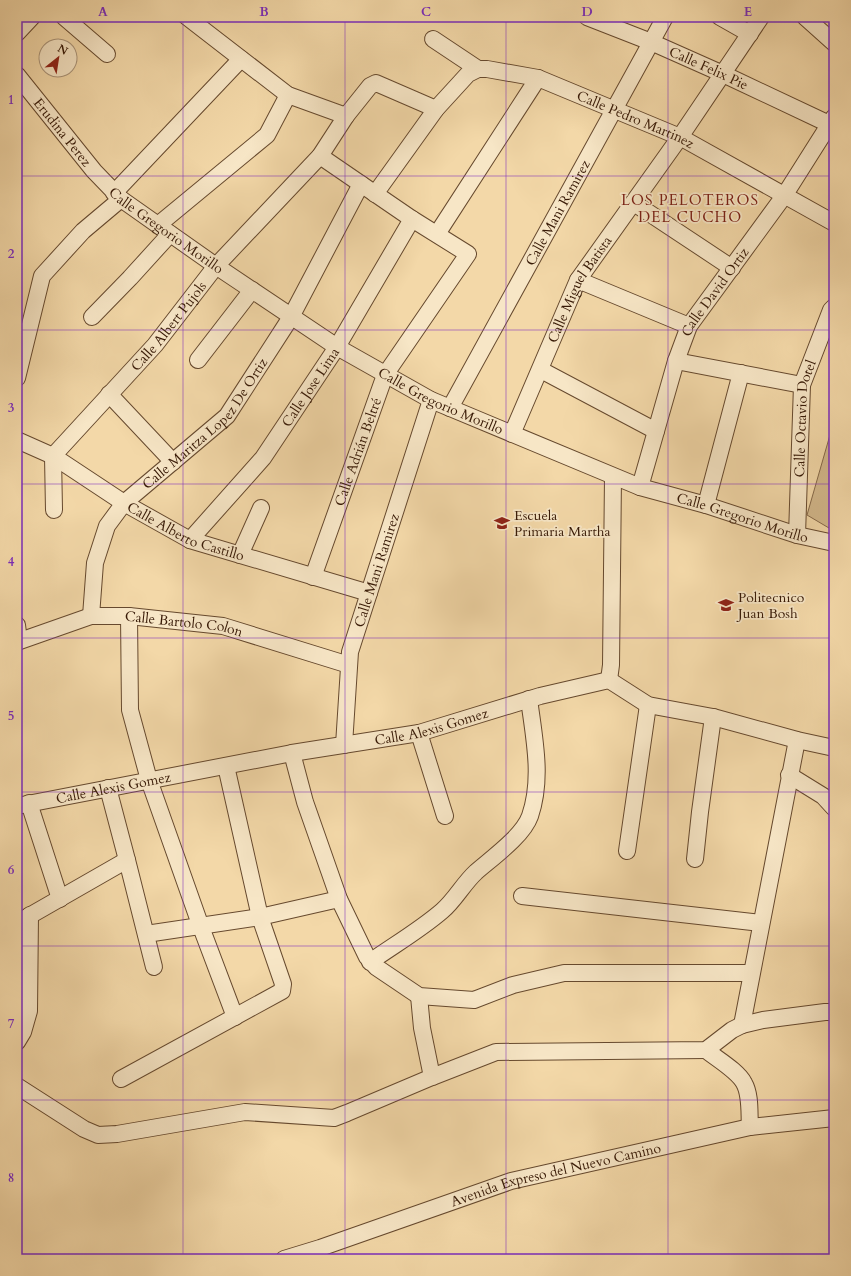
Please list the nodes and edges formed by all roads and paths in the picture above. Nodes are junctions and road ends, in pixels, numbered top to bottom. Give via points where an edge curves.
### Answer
1 (32, 17) edge
2 (64, 17) edge
3 (186, 17) edge
4 (587, 17) edge
5 (665, 17) edge
6 (720, 17) edge
7 (761, 17) edge
8 (805, 17) edge
9 (17, 33) edge
10 (750, 34) junction
11 (433, 39) dead end
12 (651, 42) junction
13 (834, 43) edge
14 (107, 54) dead end
15 (241, 59) junction
16 (478, 69) junction
17 (723, 74) junction
18 (17, 75) edge
19 (538, 78) junction
20 (288, 95) junction
21 (436, 109) junction
22 (615, 110) junction
23 (346, 116) junction
24 (832, 121) edge
25 (680, 137) junction
26 (320, 156) junction
27 (94, 171) joint
28 (361, 184) junction
29 (375, 194) junction
30 (117, 196) junction
31 (784, 196) junction
32 (634, 202) junction
33 (412, 219) junction
34 (834, 223) edge
35 (164, 230) junction
36 (437, 234) junction
37 (216, 266) junction
38 (732, 268) junction
39 (578, 280) junction
40 (252, 290) junction
41 (834, 307) edge
42 (92, 317) dead end
43 (291, 317) junction
44 (689, 326) junction
45 (337, 347) junction
46 (198, 360) dead end
47 (676, 361) junction
48 (541, 370) junction
49 (742, 373) junction
50 (385, 375) junction
51 (17, 378) edge
52 (802, 385) junction
53 (109, 394) junction
54 (431, 400) junction
55 (450, 408) junction
56 (656, 431) junction
57 (512, 434) junction
58 (17, 440) edge
59 (53, 456) junction
60 (173, 462) junction
61 (613, 476) junction
62 (640, 487) junction
63 (124, 503) junction
64 (706, 505) junction
65 (261, 508) dead end
66 (54, 510) dead end
67 (797, 535) junction
68 (190, 540) junction
69 (834, 543) edge
70 (240, 555) junction
71 (313, 577) junction
72 (369, 593) junction
73 (91, 616) junction
74 (129, 616) junction
75 (17, 624) edge
76 (18, 641) edge
77 (349, 665) junction
78 (608, 680) junction
79 (529, 699) junction
80 (648, 706) junction
81 (713, 717) junction
82 (419, 733) junction
83 (797, 740) junction
84 (344, 745) junction
85 (834, 748) edge
86 (292, 753) junction
87 (226, 766) junction
88 (790, 775) junction
89 (149, 780) junction
90 (108, 788) junction
91 (23, 804) edge
92 (834, 808) edge
93 (445, 816) dead end
94 (627, 851) dead end
95 (695, 859) dead end
96 (127, 860) junction
97 (522, 896) dead end
98 (60, 899) junction
99 (339, 899) junction
100 (260, 917) junction
101 (23, 919) edge
102 (761, 923) junction
103 (201, 927) junction
104 (146, 934) junction
105 (370, 962) junction
106 (154, 967) dead end
107 (751, 974) junction
108 (419, 996) junction
109 (834, 1012) edge
110 (235, 1017) junction
111 (742, 1025) junction
112 (17, 1042) edge
113 (706, 1050) junction
114 (432, 1077) junction
115 (121, 1078) dead end
116 (17, 1086) edge
117 (834, 1118) edge
118 (750, 1127) junction
119 (284, 1259) edge

1 - 9 street
2 - 14 street
3 - 15 street
4 - 12 street, Calle Felix Pie
5 - 12 street, Calle Mani Ramirez
6 - 10 street
7 - 10 street, Calle Miguel Batista
8 - 13 street
10 - 17 street, Calle Miguel Batista
11 - 16 street
12 - 17 street, Calle Felix Pie
12 - 22 street, Calle Mani Ramirez
15 - 20 street
15 - 30 street
16 - 19 street, Calle Pedro Martinez
16 - 21 street via 468,74
17 - 24 street, Calle Felix Pie
17 - 25 street, Calle Miguel Batista
18 - 27 street, Erudina Perez
19 - 22 street, Calle Pedro Martinez
19 - 36 street
20 - 23 street
20 - 35 street via 268,135
21 - 23 street, Calle Albert Pujols via 376,83 370,86
21 - 29 street
22 - 25 street, Calle Pedro Martinez
22 - 55 street, Calle Mani Ramirez
23 - 26 street, Calle Albert Pujols
24 - 31 street, Calle David Ortiz
25 - 31 street, Calle Pedro Martinez
25 - 32 street, Calle Miguel Batista
26 - 28 street
26 - 37 street, Calle Albert Pujols
27 - 30 street, Calle Gregorio Morillo
28 - 29 street
28 - 43 street, Calle Maritza Lopez De Ortiz
29 - 33 street
30 - 35 street, Calle Gregorio Morillo
30 - 51 street via 42,276
31 - 34 street, Calle Pedro Martinez
31 - 38 street, Calle David Ortiz
32 - 38 street
32 - 39 street, Calle Miguel Batista
33 - 36 street
33 - 45 street, Calle Jose Lima
35 - 37 street, Calle Gregorio Morillo
35 - 42 street
36 - 50 street, Calle Adrián Beltré via 468,254
37 - 40 street, Calle Gregorio Morillo
37 - 53 street, Calle Albert Pujols via 155,344
38 - 44 street, Calle David Ortiz
39 - 44 street
39 - 48 street, Calle Miguel Batista
40 - 43 street, Calle Gregorio Morillo
40 - 46 street
41 - 52 street, Calle Octavio Dotel
43 - 45 street, Calle Gregorio Morillo
43 - 60 street, Calle Maritza Lopez De Ortiz via 227,416
44 - 47 street, Calle David Ortiz
45 - 50 street, Calle Gregorio Morillo
45 - 68 street, Calle Jose Lima via 263,458
47 - 49 street
47 - 56 street, Calle David Ortiz
48 - 56 street
48 - 57 street, Calle Miguel Batista
49 - 52 street
49 - 64 street
50 - 54 street, Calle Gregorio Morillo
50 - 71 street, Calle Adrián Beltré
52 - 67 street, Calle Octavio Dotel
53 - 59 street, Calle Albert Pujols
53 - 60 street
54 - 55 street, Calle Gregorio Morillo
54 - 72 street, Calle Mani Ramirez
55 - 57 street, Calle Gregorio Morillo
56 - 62 street, Calle David Ortiz
57 - 61 street, Calle Gregorio Morillo
58 - 59 street, Calle Alberto Castillo
59 - 63 street, Calle Alberto Castillo
59 - 66 street
60 - 63 street, Calle Maritza Lopez De Ortiz
61 - 62 street, Calle Gregorio Morillo
61 - 78 street via 611,664
62 - 64 street, Calle Gregorio Morillo
63 - 68 street, Calle Alberto Castillo
63 - 73 street, Calle Maritza Lopez De Ortiz via 107,526 95,563
64 - 67 street, Calle Gregorio Morillo
65 - 70 street
67 - 69 street, Calle Gregorio Morillo
68 - 70 street, Calle Alberto Castillo
70 - 71 street, Calle Alberto Castillo
71 - 72 street, Calle Alberto Castillo
72 - 77 street, Calle Mani Ramirez via 350,652
73 - 74 street, Calle Bartolo Colon
73 - 76 street, Calle Bartolo Colon
74 - 77 street, Calle Bartolo Colon via 223,626
74 - 89 street via 130,710
75 - 76 street
77 - 84 street, Calle Mani Ramirez
78 - 79 street, Calle Alexis Gomez
78 - 80 street
79 - 82 street, Calle Alexis Gomez
79 - 105 street via 538,765 530,817 522,829 475,873 443,910
80 - 81 street
80 - 94 street
81 - 83 street
81 - 95 street
82 - 84 street, Calle Alexis Gomez
82 - 93 street
83 - 85 street
83 - 88 street
84 - 86 street, Calle Alexis Gomez
86 - 87 street, Calle Alexis Gomez
86 - 99 street via 304,802
87 - 89 street, Calle Alexis Gomez
87 - 100 street
88 - 92 street via 823,796
88 - 102 street
89 - 90 street, Calle Alexis Gomez
89 - 103 street
90 - 91 street, Calle Alexis Gomez
90 - 96 street
91 - 98 street
96 - 98 street
96 - 104 street
97 - 102 street
98 - 101 street
99 - 100 street
99 - 105 street
100 - 103 street
100 - 110 street via 283,984 282,991
101 - 112 street via 29,1012
102 - 107 street
103 - 104 street
103 - 110 street
104 - 106 street
105 - 108 street
107 - 108 street via 564,973 513,985 474,1000
107 - 111 street
108 - 114 street via 422,1028
109 - 111 street via 763,1020
110 - 115 street
111 - 113 street
113 - 114 street via 505,1051 496,1052
113 - 118 street via 738,1075 745,1084
114 - 116 street via 334,1118 245,1112 118,1134 98,1135 84,1129
117 - 118 street, Avenida Expreso del Nuevo Camino
118 - 119 street, Avenida Expreso del Nuevo Camino via 511,1181

